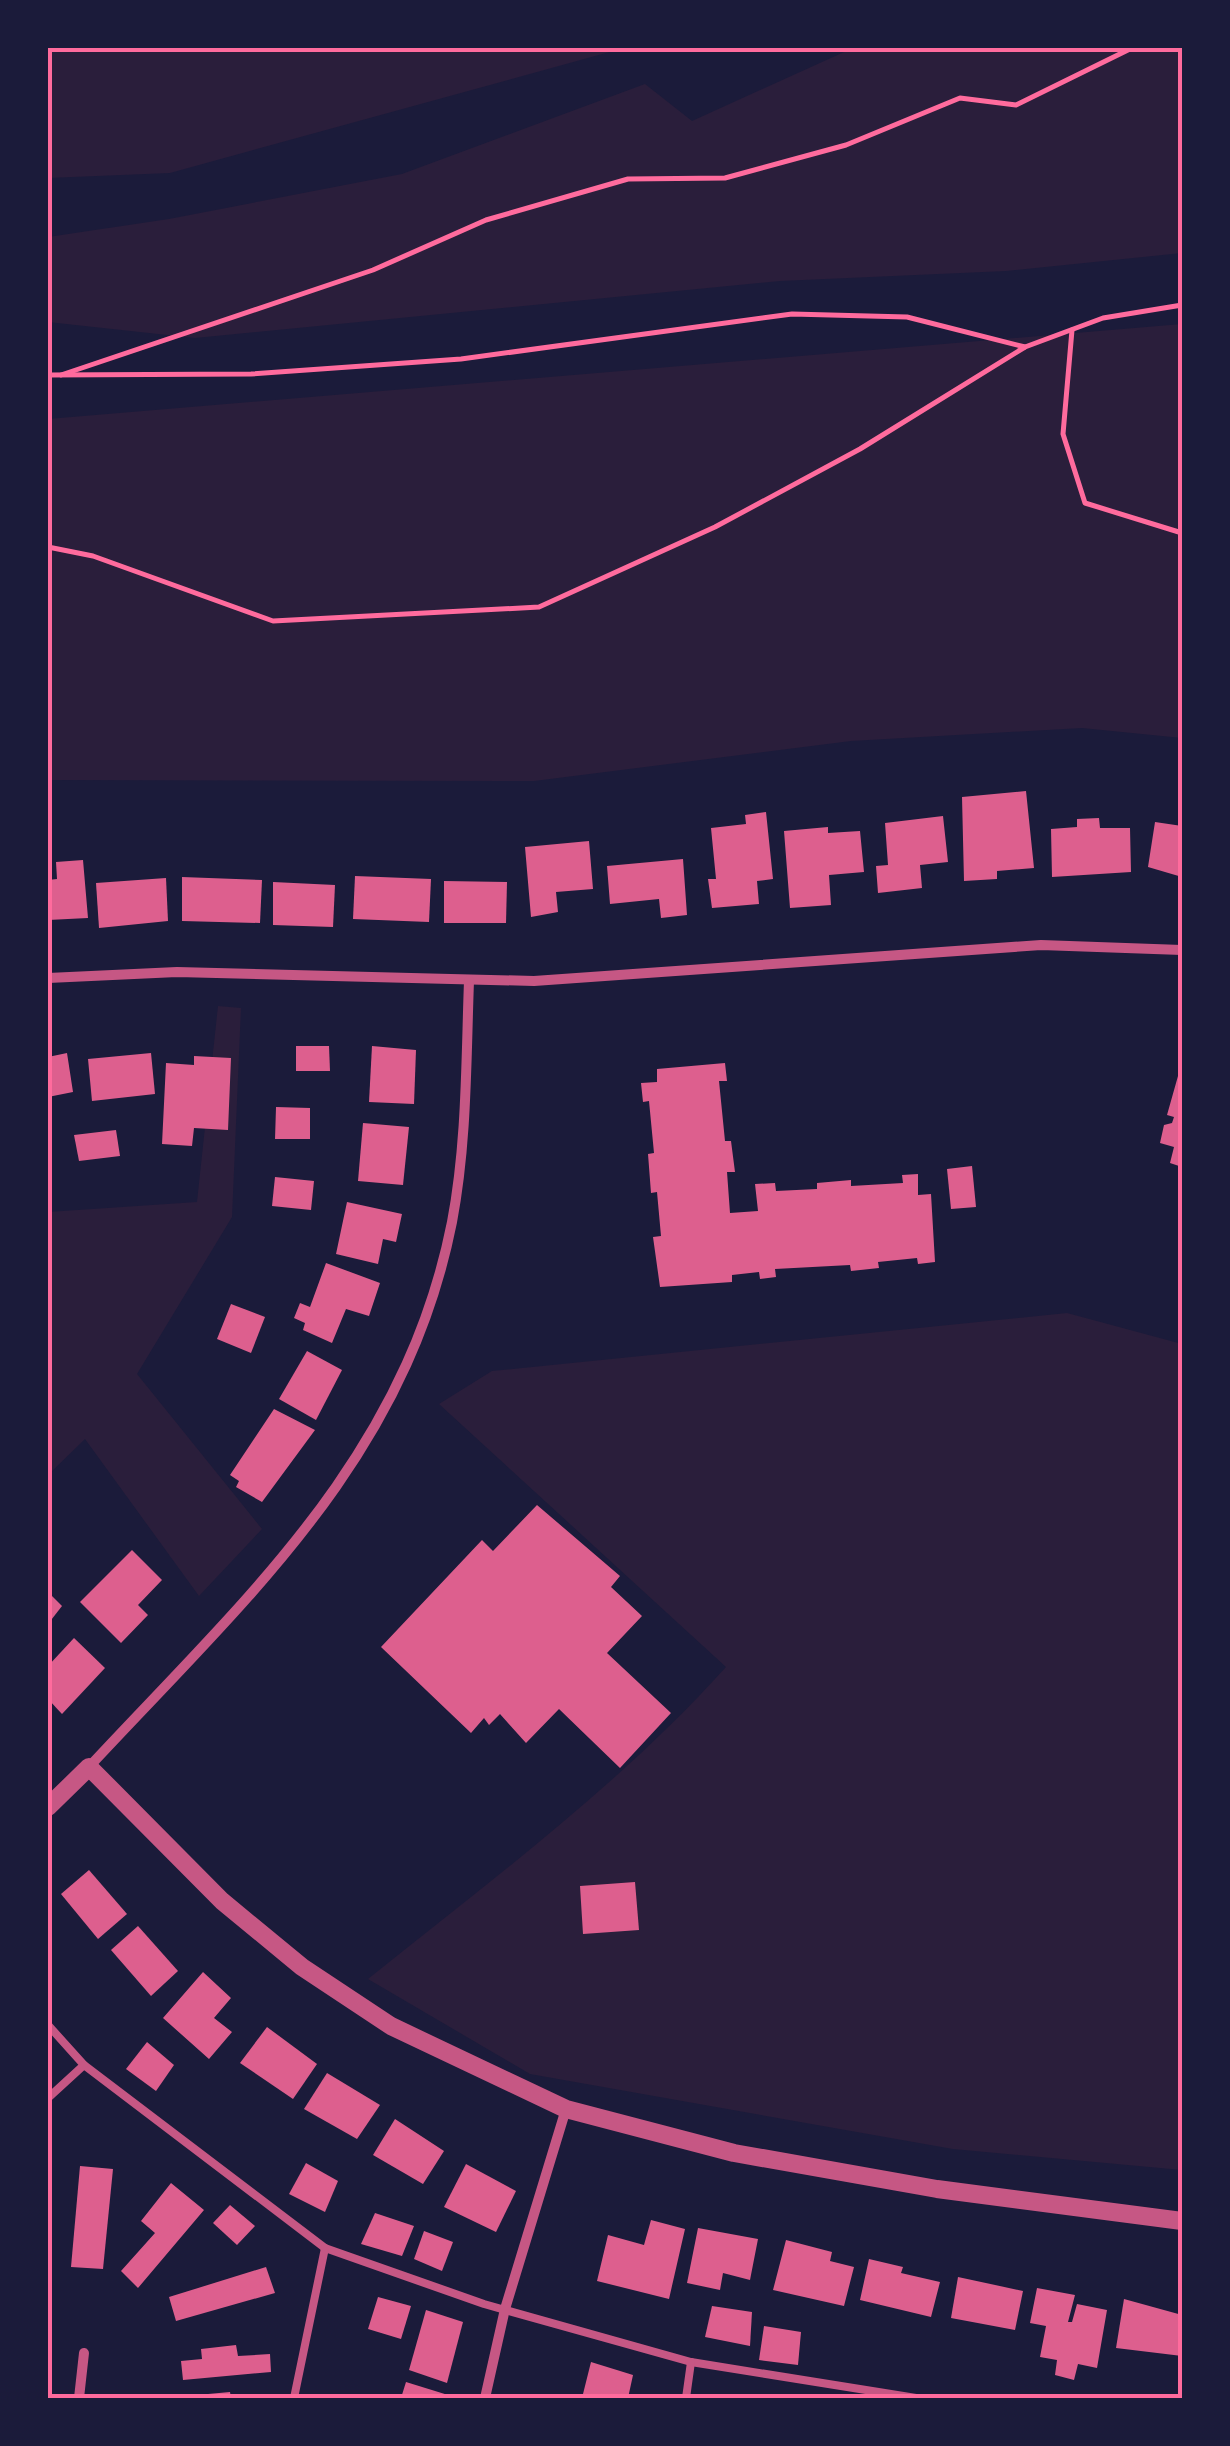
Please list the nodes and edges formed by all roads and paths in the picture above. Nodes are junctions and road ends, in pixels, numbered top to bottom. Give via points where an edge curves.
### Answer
1 (1132, 48) edge
2 (1182, 305) edge
3 (1072, 330) junction
4 (1025, 347) junction
5 (48, 375) edge
6 (61, 375) junction
7 (1182, 532) edge
8 (48, 547) edge
9 (1182, 950) edge
10 (48, 978) edge
11 (469, 981) junction
12 (89, 1768) junction
13 (48, 1807) edge
14 (48, 2025) edge
15 (84, 2065) junction
16 (48, 2098) edge
17 (566, 2109) junction
18 (1182, 2221) edge
19 (325, 2248) junction
20 (505, 2309) junction
21 (84, 2353) dead end
22 (691, 2362) junction
23 (80, 2398) edge
24 (294, 2398) edge
25 (485, 2398) edge
26 (686, 2398) edge
27 (916, 2398) edge

1 - 6 path via 1016,105 960,98 846,145 726,178 628,179 486,220 372,270
2 - 3 path
3 - 4 path
3 - 7 path via 1064,434 1085,504
4 - 6 path via 908,317 792,314 461,359 251,374
4 - 8 path via 731,518 539,607 273,621 93,556
5 - 6 path
9 - 11 street via 1041,945
10 - 11 street via 176,972
11 - 12 street via 452,1222 394,1398 306,1530
12 - 13 street
12 - 17 street via 222,1901 302,1967 391,2026
14 - 15 lane
15 - 16 lane
15 - 19 lane
17 - 18 street via 752,2156
17 - 20 street
19 - 20 lane
19 - 24 lane
20 - 22 lane
20 - 25 street
21 - 23 street
22 - 26 lane
22 - 27 lane

